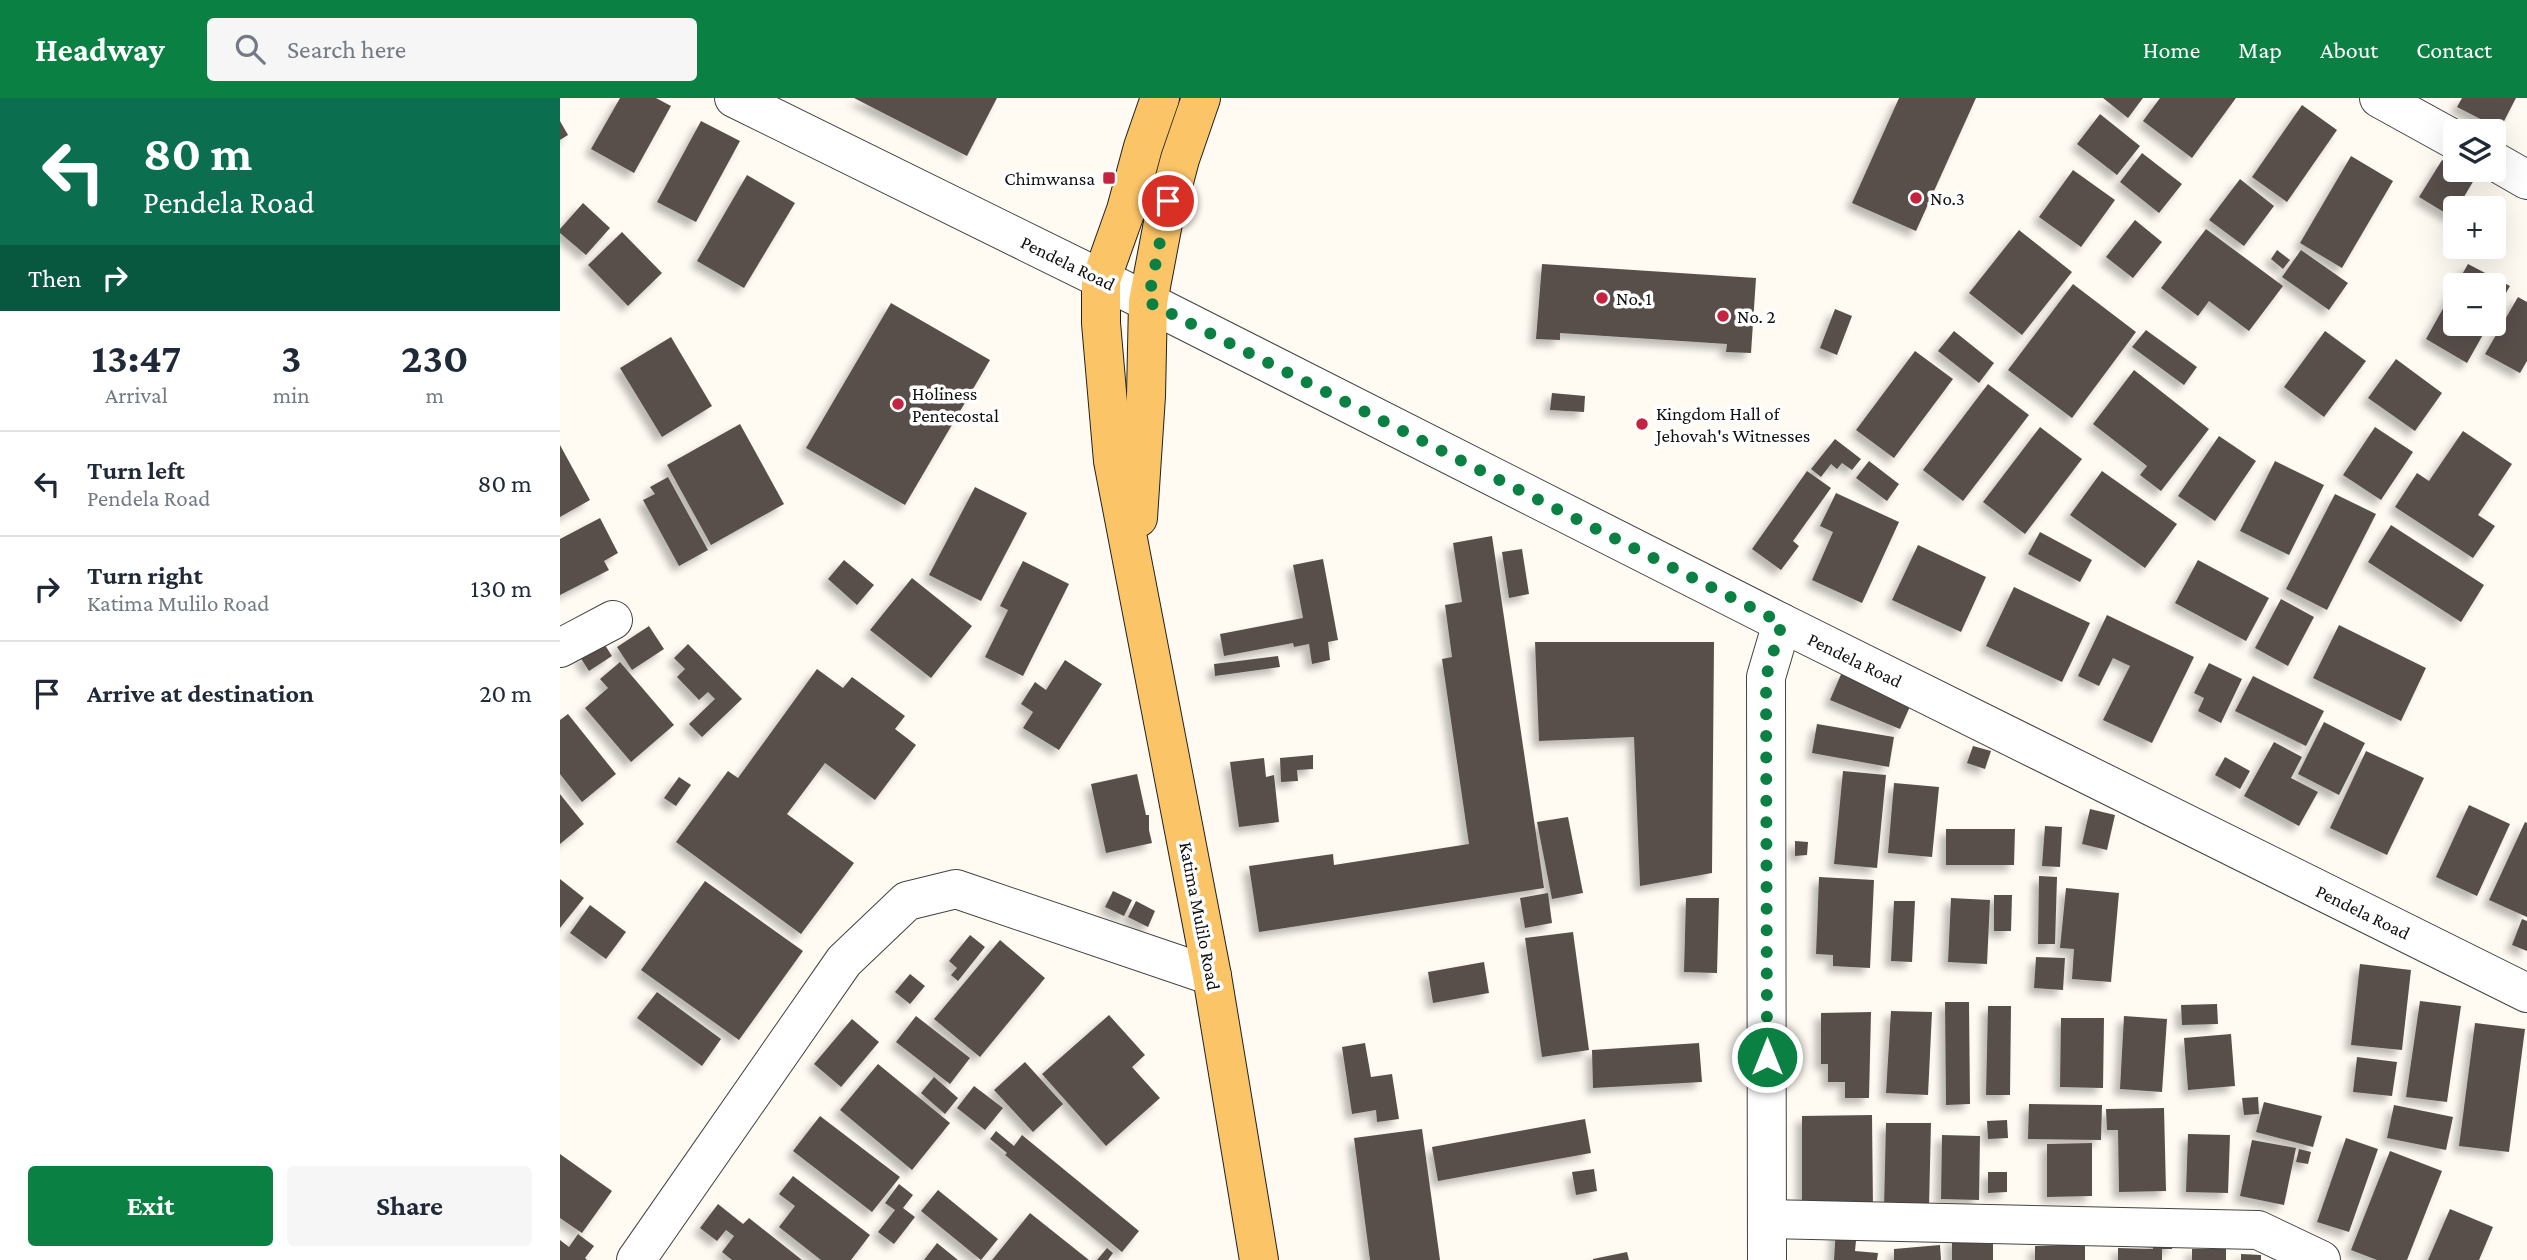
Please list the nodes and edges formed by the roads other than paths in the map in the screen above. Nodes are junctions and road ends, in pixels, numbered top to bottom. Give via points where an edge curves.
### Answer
1 (734, 98) edge
2 (1160, 98) edge
3 (1201, 98) edge
4 (2379, 98) edge
5 (2443, 133) edge
6 (2506, 168) edge
7 (2527, 180) edge
8 (1101, 280) junction
9 (1148, 302) junction
10 (1134, 572) junction
11 (613, 621) dead end
12 (1782, 623) junction
13 (560, 648) edge
14 (1212, 976) junction
15 (2527, 993) edge
16 (1767, 1219) junction
17 (636, 1260) edge
18 (1259, 1260) edge
19 (1767, 1260) edge
20 (2321, 1260) edge

1 - 8 street, Pendela Road
2 - 8 main road, Katima Mulilo Road
3 - 9 main road, Katima Mulilo Road via 1163,223
4 - 5 street
6 - 7 street
8 - 9 street, Pendela Road
8 - 10 main road, Katima Mulilo Road via 1113,461
9 - 10 main road, Katima Mulilo Road
9 - 12 street, Pendela Road
10 - 14 main road, Katima Mulilo Road
11 - 13 street
12 - 15 street, Pendela Road
12 - 16 street via 1766,677
14 - 17 street via 957,889 907,901 844,961
14 - 18 main road, Katima Mulilo Road
16 - 19 street
16 - 20 street via 2258,1230

